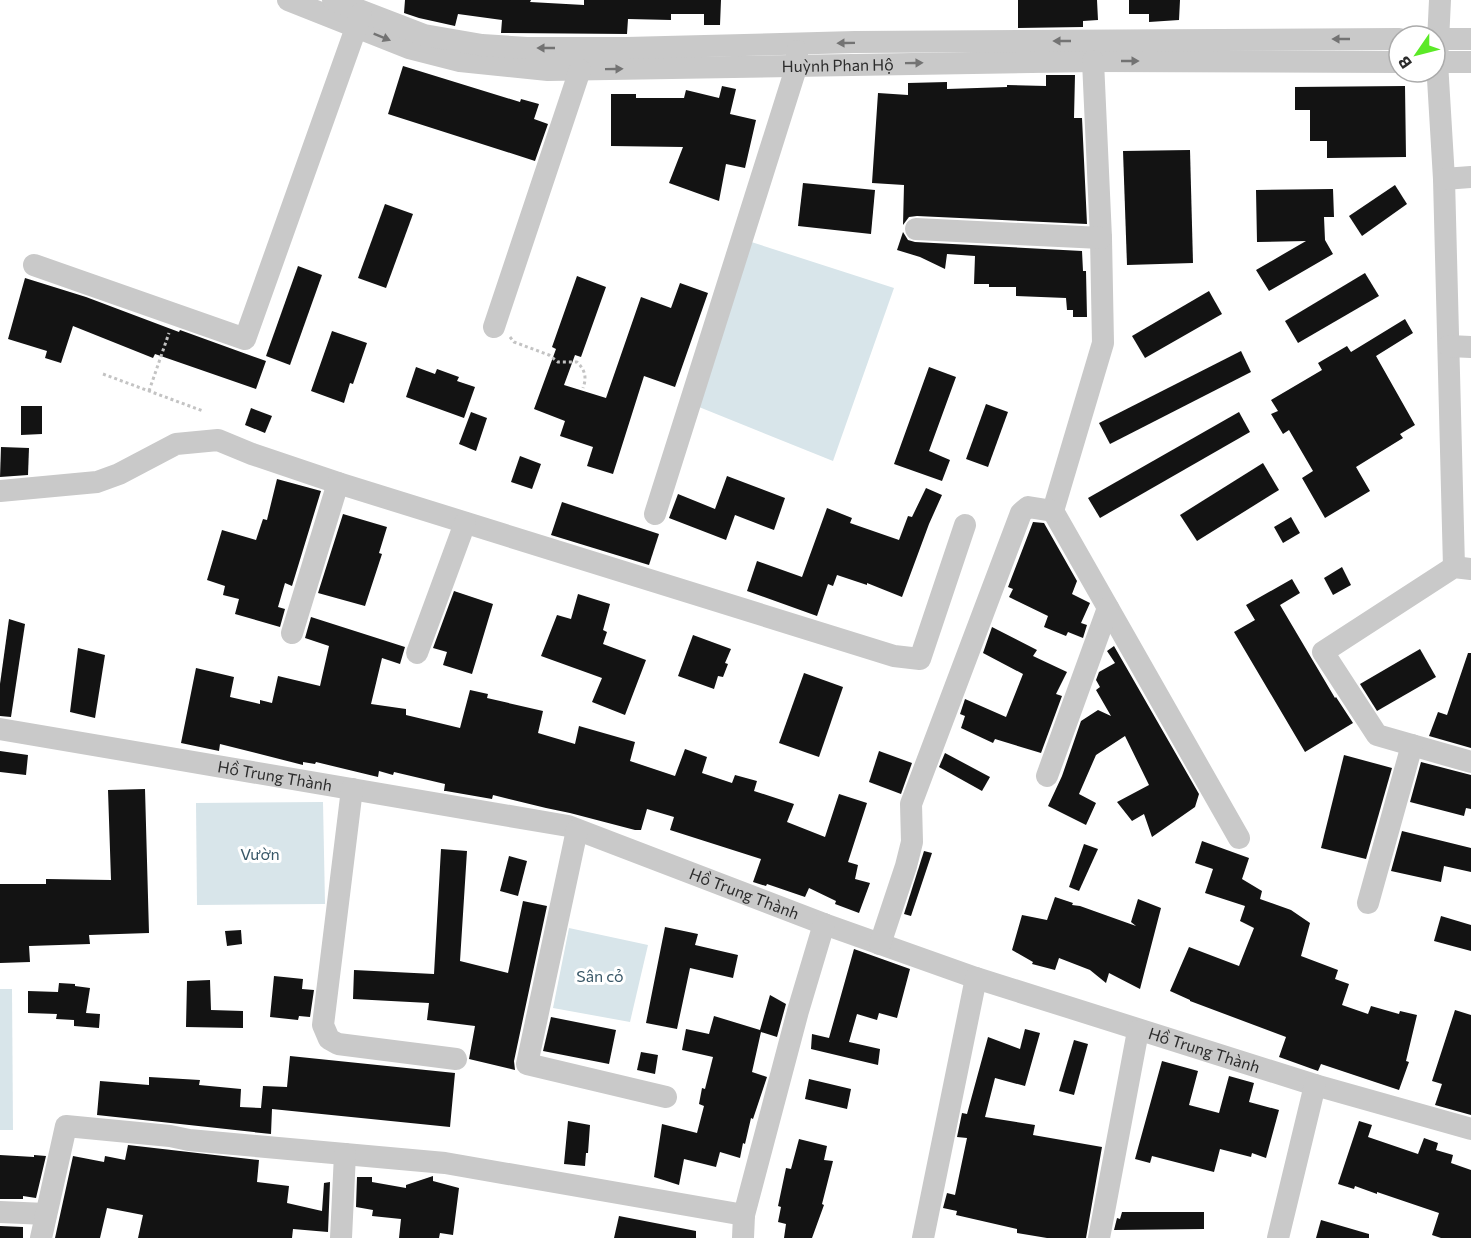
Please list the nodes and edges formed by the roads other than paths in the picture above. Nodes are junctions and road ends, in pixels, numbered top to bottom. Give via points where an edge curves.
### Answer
1 (288, 0) edge
2 (333, 0) edge
3 (1440, 0) edge
4 (359, 19) junction
5 (1438, 24) edge
6 (1387, 39) edge
7 (1447, 39) edge
8 (1471, 39) edge
9 (797, 54) junction
10 (1094, 61) junction
11 (1387, 62) edge
12 (1447, 62) edge
13 (1471, 62) edge
14 (580, 70) junction
15 (1438, 84) edge
16 (1471, 177) edge
17 (1444, 179) junction
18 (916, 229) dead end
19 (1101, 238) junction
20 (34, 265) dead end
21 (495, 327) road end
22 (1460, 346) edge
23 (338, 483) junction
24 (0, 491) edge
25 (1053, 511) junction
26 (655, 514) dead end
27 (465, 523) junction
28 (965, 525) dead end
29 (1463, 568) edge
30 (1108, 608) junction
31 (292, 633) dead end
32 (417, 653) dead end
33 (0, 729) edge
34 (1412, 745) junction
35 (1471, 762) edge
36 (1047, 776) dead end
37 (352, 789) junction
38 (577, 830) junction
39 (1239, 838) dead end
40 (1368, 903) dead end
41 (824, 924) junction
42 (880, 944) junction
43 (976, 978) junction
44 (1138, 1031) junction
45 (456, 1059) dead end
46 (1315, 1085) junction
47 (666, 1097) dead end
48 (1471, 1129) edge
49 (345, 1154) junction
50 (0, 1212) edge
51 (46, 1214) junction
52 (744, 1215) junction
53 (41, 1238) edge
54 (341, 1238) edge
55 (743, 1238) edge
56 (923, 1238) edge
57 (1099, 1238) edge
58 (1278, 1238) edge

1 - 4 street, Huỳnh Phan Hộ
2 - 4 street, Huỳnh Phan Hộ
3 - 5 street
9 -> 4 street, Huỳnh Phan Hộ via 482,45
4 -> 14 street, Huỳnh Phan Hộ via 409,48 460,61
4 - 20 street via 245,339
6 -> 9 street, Huỳnh Phan Hộ
7 - 8 street
9 -> 10 street, Huỳnh Phan Hộ
14 -> 9 street, Huỳnh Phan Hộ
9 - 26 street
10 -> 11 street, Huỳnh Phan Hộ
10 - 19 street
12 - 13 street
14 - 21 street
15 - 17 street
16 - 17 street
17 - 22 street
18 - 19 street
19 - 25 street via 1103,343
22 - 29 street
23 - 24 street via 218,440 176,444 97,482
23 - 27 street
23 - 31 street
25 - 30 street
25 - 42 street via 1028,507 1021,513 911,804 912,842
27 - 28 street via 894,656 920,659
27 - 32 street
29 - 34 street via 1323,652 1377,735
30 - 36 street
30 - 39 street
33 - 37 street, Hồ Trung Thành
34 - 35 street
34 - 40 street
37 - 38 street, Hồ Trung Thành
37 - 45 street via 323,1025 329,1039 338,1044
38 - 41 street, Hồ Trung Thành
38 - 47 street via 528,1064
41 - 42 street, Hồ Trung Thành
41 - 52 street
42 - 43 street, Hồ Trung Thành
43 - 44 street, Hồ Trung Thành
43 - 56 street
44 - 46 street, Hồ Trung Thành
44 - 57 street
46 - 48 street, Hồ Trung Thành
46 - 58 street
49 - 51 street via 66,1126
49 - 52 street via 445,1163
49 - 54 street
50 - 51 street
51 - 53 street
52 - 55 street

